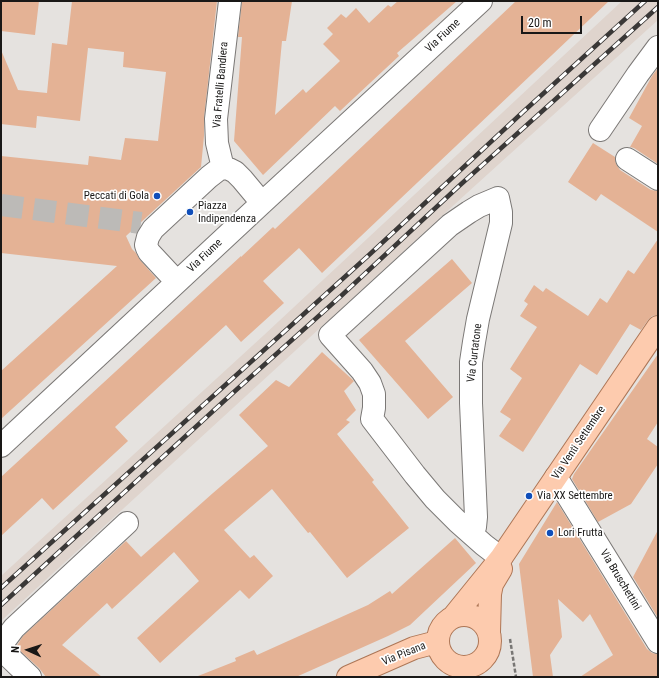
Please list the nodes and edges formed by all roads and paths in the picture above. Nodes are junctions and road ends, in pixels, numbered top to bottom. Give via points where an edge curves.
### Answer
1 (230, 1) edge
2 (481, 1) edge
3 (658, 47) edge
4 (600, 130) dead end
5 (627, 159) dead end
6 (223, 168) junction
7 (658, 179) edge
8 (262, 203) junction
9 (177, 282) junction
10 (658, 327) edge
11 (1, 446) edge
12 (556, 477) junction
13 (127, 523) dead end
14 (472, 534) junction
15 (501, 558) junction
16 (454, 616) junction
17 (489, 640) junction
18 (437, 642) junction
19 (658, 642) edge
20 (453, 670) edge
21 (30, 677) edge
22 (348, 677) edge
23 (486, 677) edge

1 - 6 street, Via Fratelli Bandiera via 216,119
2 - 8 street, Via Fiume
3 - 4 street
5 - 7 street
6 - 8 street via 235,172
6 - 9 street via 147,226 146,245 149,252
8 - 9 street, Via Fiume
9 - 11 street, Via Fiume
10 - 12 main road, Via Venti Settembre
12 - 15 main road, Via Venti Settembre
12 - 19 street, Via Bruschettini
13 - 21 street via 14,628 5,640 3,647 6,654
14 - 14 street, Via Curtatone via 476,517 471,362 478,319 501,223 498,198 479,206 450,225 330,335 370,383 374,394 372,418 435,499
14 - 15 street
15 - 16 main road, Via Venti Settembre
15 - 17 main road, Via Venti Settembre via 502,568 492,584 490,594
16 - 17 main road via 462,614 478,618 484,624
16 - 18 main road via 441,626
17 - 20 main road via 485,657 479,663 455,666
17 - 23 main road, Via Venti Settembre
18 - 20 main road via 442,656
18 - 22 main road, Via Pisana via 414,648

